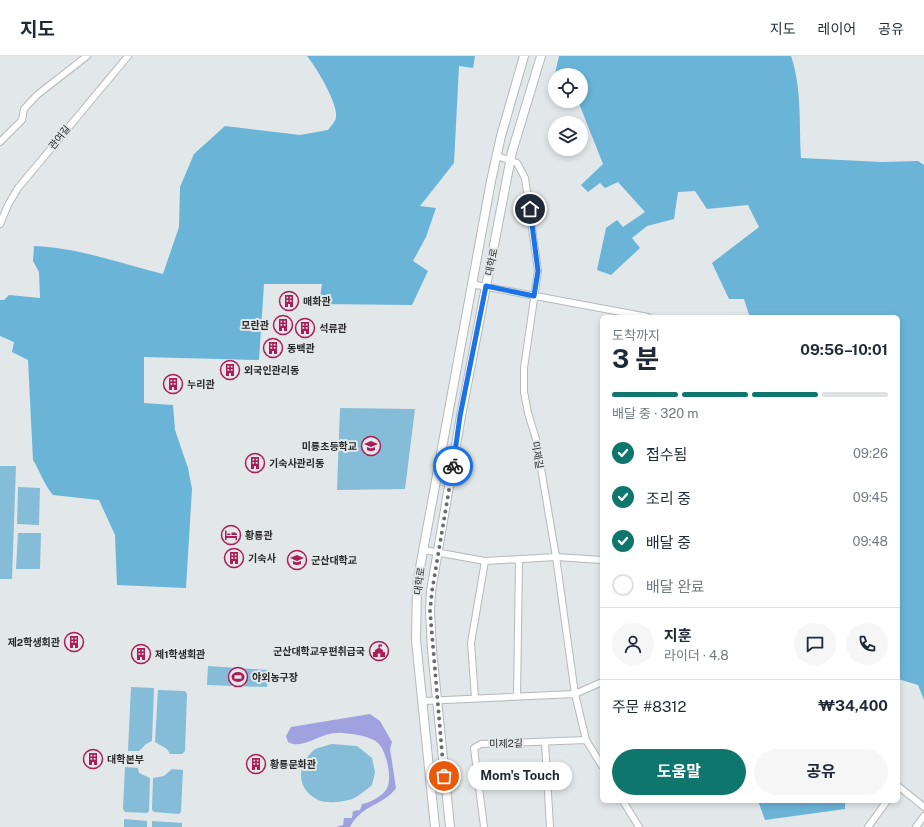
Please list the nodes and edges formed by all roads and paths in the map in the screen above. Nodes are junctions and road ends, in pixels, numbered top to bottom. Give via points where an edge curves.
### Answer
1 (87, 56) edge
2 (128, 56) edge
3 (524, 56) edge
4 (541, 56) edge
5 (0, 142) edge
6 (497, 156) junction
7 (510, 160) junction
8 (0, 224) edge
9 (471, 284) junction
10 (486, 286) junction
11 (534, 296) junction
12 (637, 315) edge
13 (424, 550) junction
14 (438, 553) junction
15 (556, 557) junction
16 (600, 560) edge
17 (485, 561) junction
18 (519, 561) junction
19 (600, 683) edge
20 (575, 694) junction
21 (517, 697) junction
22 (475, 698) junction
23 (437, 700) junction
24 (424, 701) junction
25 (586, 740) junction
26 (545, 742) junction
27 (600, 763) edge
28 (900, 788) edge
29 (624, 803) edge
30 (886, 803) edge
31 (924, 807) edge
32 (924, 816) edge
33 (435, 827) edge
34 (450, 827) edge
35 (484, 827) edge
36 (550, 827) edge
37 (639, 827) edge
38 (868, 827) edge
39 (916, 827) edge

1 - 5 street via 37,95 24,109 22,120
2 - 8 street, 관여길 via 18,188
3 - 6 street, 대학로
4 - 7 street, 대학로
6 - 7 street
6 - 9 street, 대학로
7 - 10 street, 대학로
7 - 11 street, 미제길 via 517,163 525,178 538,260
9 - 10 street
9 - 13 street, 대학로
10 - 11 street
10 - 14 street, 대학로 via 460,416
11 - 12 street
11 - 15 street, 미제길 via 524,368 524,392 536,439
13 - 14 street
13 - 24 street, 대학로 via 415,611
14 - 17 street
14 - 23 street, 대학로 via 430,611
15 - 16 street
15 - 18 street
15 - 20 street, 미제길
17 - 18 street
17 - 22 street via 471,643
18 - 21 street
19 - 20 street
20 - 21 street
20 - 25 street, 미제길
21 - 22 street
22 - 23 street
23 - 24 street
23 - 34 street, 대학로
24 - 33 street, 대학로
25 - 26 street, 미제2길
25 - 27 street, 미제길
26 - 35 street, 미제2길 via 481,744 474,748
26 - 36 street
28 - 31 street
29 - 37 street
30 - 38 street
32 - 39 street

